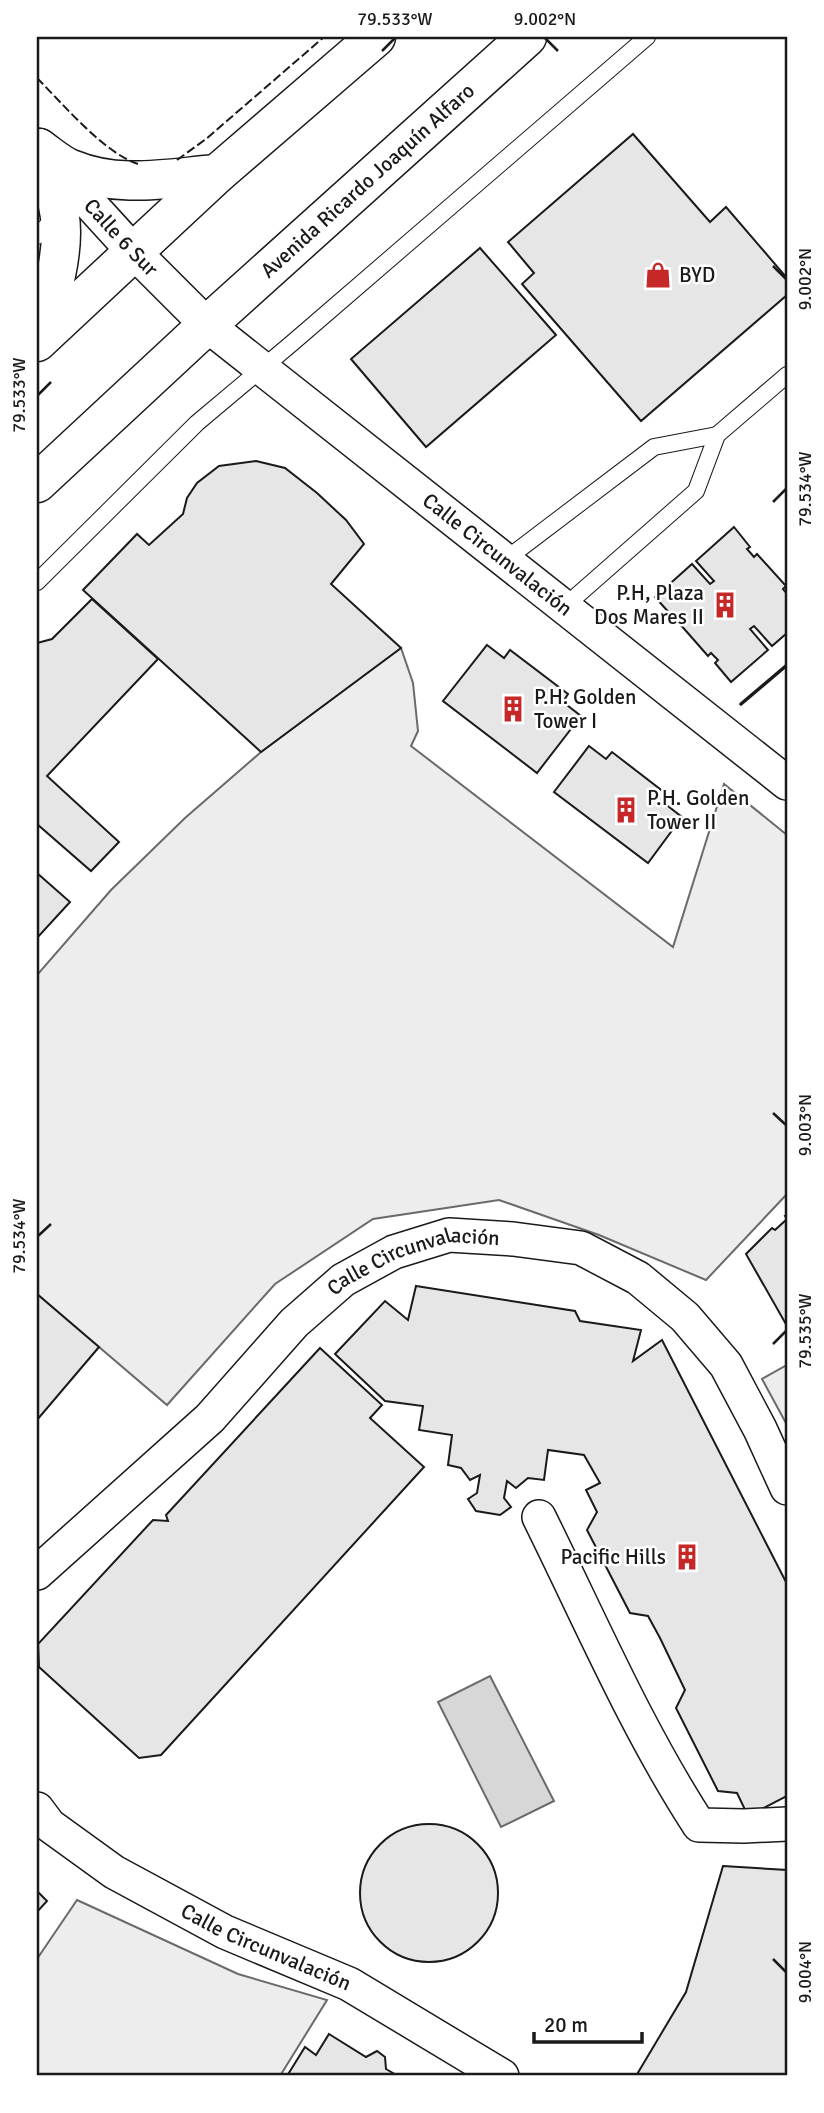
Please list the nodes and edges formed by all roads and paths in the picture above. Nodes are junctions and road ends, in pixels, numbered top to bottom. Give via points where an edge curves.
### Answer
1 (376, 37) edge
2 (527, 37) edge
3 (648, 37) edge
4 (38, 147) edge
5 (217, 174) junction
6 (48, 225) edge
7 (133, 251) junction
8 (207, 325) junction
9 (38, 340) edge
10 (261, 368) junction
11 (787, 375) edge
12 (717, 435) junction
13 (37, 483) edge
14 (505, 560) junction
15 (37, 582) edge
16 (564, 607) junction
17 (787, 783) edge
18 (787, 1488) edge
19 (539, 1517) dead end
20 (37, 1573) edge
21 (37, 1809) edge
22 (787, 1824) edge
23 (502, 2076) edge

1 - 5 main road
2 - 8 main road, Avenida Ricardo Joaquín Alfaro
3 - 10 lane
4 - 5 main road via 69,169 104,180 140,182
4 - 6 main road via 55,193
4 - 7 street, Calle 6 Sur
5 - 7 main road
6 - 9 main road via 61,230 60,258
7 - 8 street, Calle 6 Sur
7 - 9 main road
8 - 10 street, Calle Circunvalación
8 - 13 main road, Avenida Ricardo Joaquín Alfaro
10 - 14 street, Calle Circunvalación
10 - 15 lane via 197,423
11 - 12 lane
12 - 14 lane via 654,447
12 - 16 lane via 696,491
14 - 16 street, Calle Circunvalación
16 - 17 street, Calle Circunvalación
18 - 20 street, Calle Circunvalación via 726,1365 685,1317 638,1278 581,1248 449,1235 394,1252 344,1280 294,1323 210,1418
19 - 22 street via 646,1735 699,1825
21 - 23 street, Calle Circunvalación via 49,1825 114,1872 225,1933 349,1984

